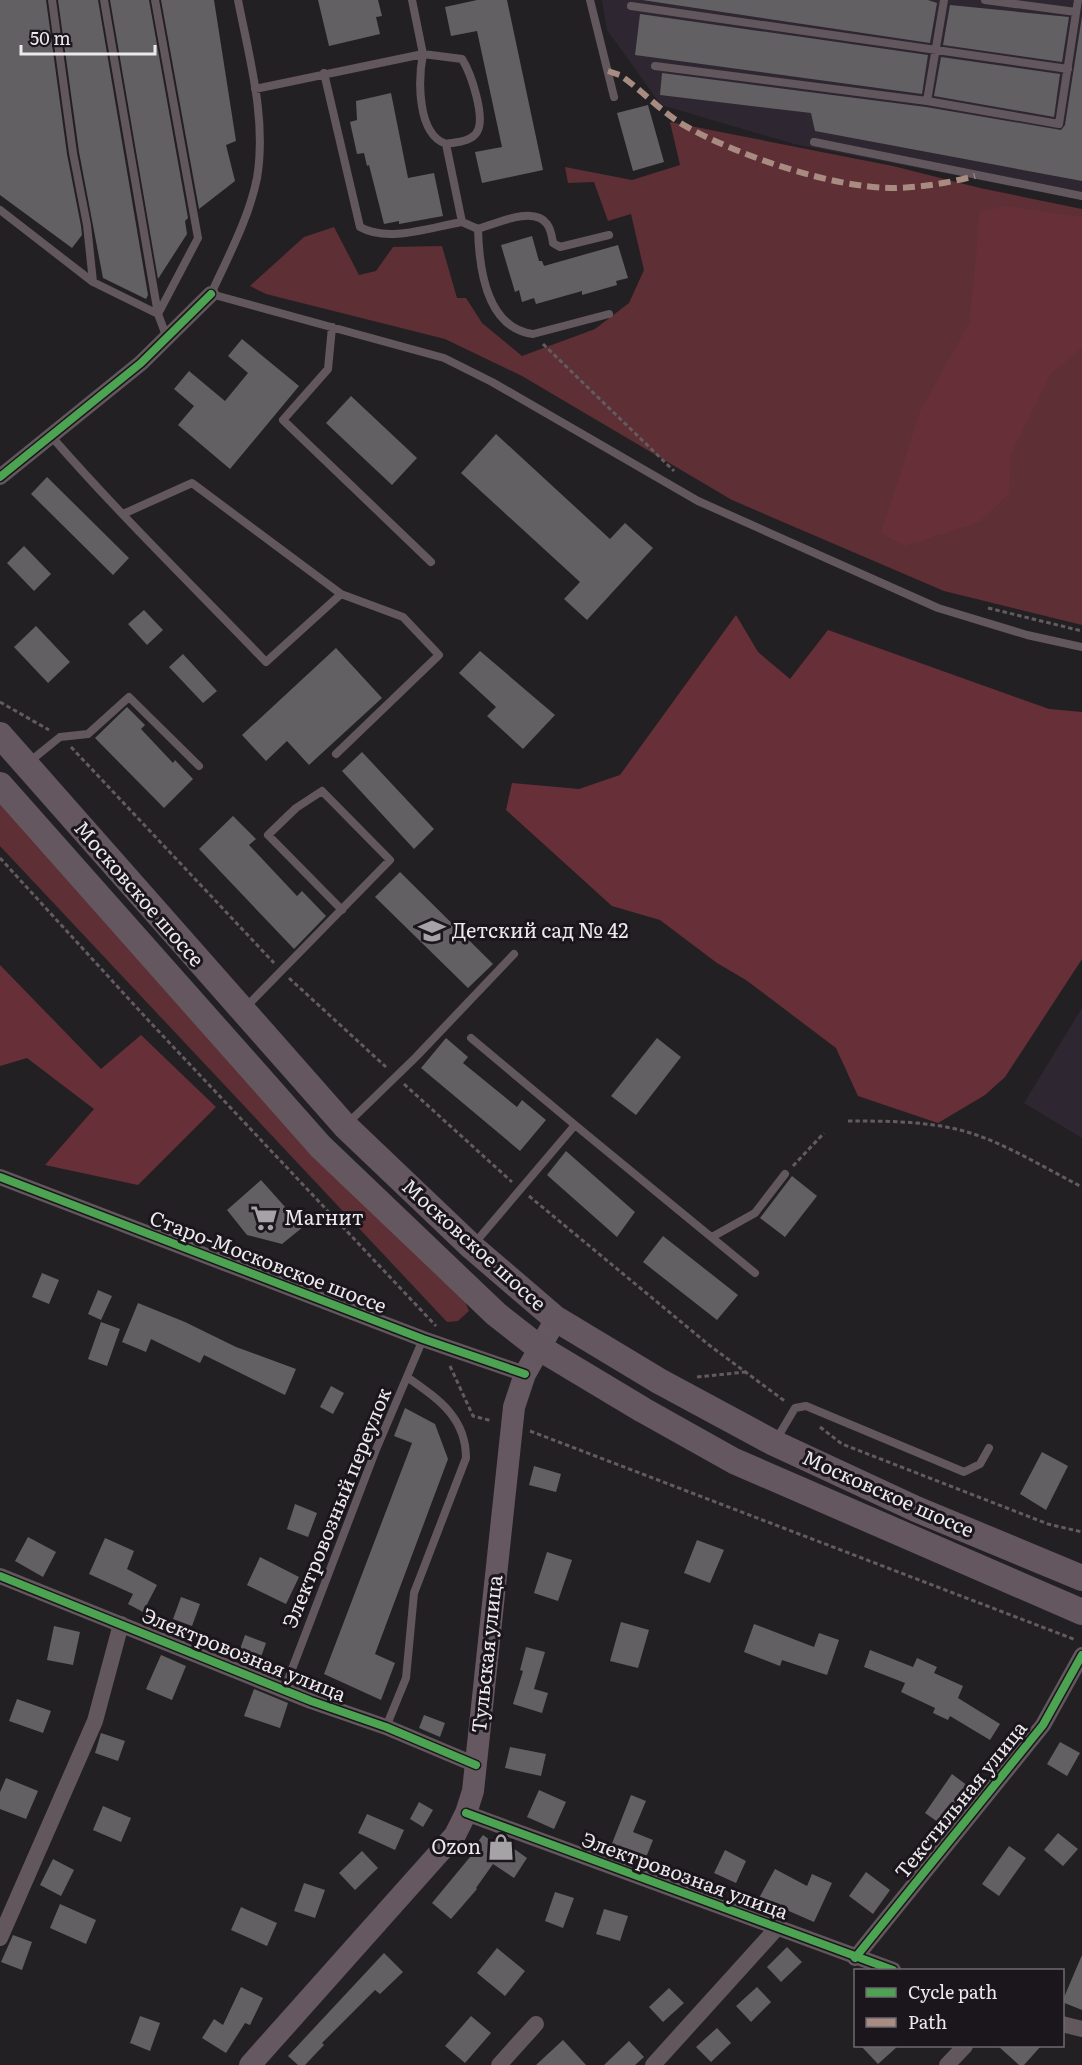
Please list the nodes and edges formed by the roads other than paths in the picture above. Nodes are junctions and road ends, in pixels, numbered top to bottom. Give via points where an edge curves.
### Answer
1 (52, 0) edge
2 (104, 0) edge
3 (155, 0) edge
4 (238, 0) edge
5 (412, 0) edge
6 (590, 0) edge
7 (944, 0) edge
8 (985, 0) edge
9 (1078, 0) edge
10 (631, 6) dead end
11 (1076, 12) junction
12 (938, 48) junction
13 (423, 54) junction
14 (655, 66) dead end
15 (1068, 69) junction
16 (324, 74) junction
17 (255, 89) junction
18 (614, 97) dead end
19 (927, 101) junction
20 (814, 142) dead end
21 (446, 144) junction
22 (1082, 196) edge
23 (0, 210) edge
24 (462, 222) junction
25 (478, 229) junction
26 (609, 235) dead end
27 (93, 282) junction
28 (211, 294) junction
29 (158, 314) junction
30 (609, 314) dead end
31 (332, 327) junction
32 (167, 339) junction
33 (51, 436) junction
34 (0, 477) edge
35 (123, 514) junction
36 (431, 562) dead end
37 (340, 594) junction
38 (1082, 647) edge
39 (0, 735) edge
40 (336, 754) dead end
41 (26, 765) junction
42 (199, 766) dead end
43 (0, 785) edge
44 (342, 910) junction
45 (514, 954) dead end
46 (241, 1011) junction
47 (471, 1038) dead end
48 (574, 1125) junction
49 (345, 1126) junction
50 (785, 1174) road end
51 (0, 1177) edge
52 (712, 1237) junction
53 (472, 1247) junction
54 (755, 1273) dead end
55 (556, 1319) junction
56 (423, 1339) junction
57 (538, 1347) junction
58 (525, 1374) junction
59 (407, 1377) junction
60 (774, 1443) junction
61 (989, 1448) dead end
62 (0, 1576) edge
63 (1082, 1578) edge
64 (1082, 1612) edge
65 (121, 1624) junction
66 (1082, 1655) edge
67 (284, 1690) junction
68 (386, 1727) junction
69 (476, 1765) junction
70 (466, 1813) junction
71 (777, 1928) junction
72 (0, 1938) edge
73 (855, 1958) junction
74 (887, 1969) edge
75 (1064, 2024) edge
76 (536, 2025) dead end
77 (1082, 2029) edge
78 (964, 2047) edge
79 (250, 2065) edge
80 (499, 2065) edge
81 (653, 2065) edge
82 (947, 2065) edge

1 - 27 lane
2 - 29 lane
3 - 29 lane via 198,238
4 - 17 lane
5 - 13 lane
6 - 18 lane
7 - 12 lane
8 - 11 lane
9 - 11 lane
10 - 12 lane
11 - 15 lane
12 - 15 lane
12 - 19 lane
13 - 16 lane
13 - 21 lane via 419,87 430,134
13 - 21 lane via 462,59 470,71 480,120 477,132 470,139
14 - 19 lane
15 - 19 lane via 1059,124
16 - 17 lane
16 - 24 lane via 360,227 372,234
17 - 28 lane via 259,131 256,178 244,221
20 - 22 lane
21 - 24 lane
23 - 27 lane
24 - 25 lane
25 - 26 lane via 529,215 540,217 548,225 553,243 560,247
25 - 30 lane via 479,262 497,314 523,333 533,334
27 - 29 lane
28 - 31 lane
28 - 32 street
29 - 32 lane
31 - 36 lane via 328,369 283,420
31 - 38 lane via 444,358 698,501 938,608
32 - 33 street
33 - 34 street
33 - 35 lane
35 - 37 lane via 192,483
35 - 37 lane via 266,662
37 - 40 lane via 403,617 439,655
39 - 41 main road, Московское шоссе
41 - 42 lane via 60,736 88,734 129,697
41 - 46 main road, Московское шоссе
43 - 57 main road, Московское шоссе via 321,1147 496,1314
44 - 44 lane via 268,835 296,808 322,791 390,860
44 - 46 lane
45 - 49 lane
46 - 49 main road, Московское шоссе
47 - 48 lane
48 - 52 lane
48 - 53 lane
49 - 53 main road, Московское шоссе
50 - 52 lane via 755,1213
51 - 56 street, Старо-Московское шоссе
52 - 54 lane
53 - 55 main road, Московское шоссе
55 - 57 main road, Тульская улица
55 - 60 main road, Московское шоссе via 658,1381
56 - 58 street, Старо-Московское шоссе
56 - 59 lane, Электровозный переулок
57 - 58 main road, Тульская улица
57 - 64 main road, Московское шоссе via 734,1461
58 - 69 main road, Тульская улица via 511,1425
59 - 67 lane, Электровозный переулок
59 - 68 lane via 455,1417 464,1435 466,1458 414,1593 406,1678
60 - 61 lane via 795,1408 806,1406 964,1472 980,1464
60 - 63 main road, Московское шоссе via 916,1509
62 - 65 street, Электровозная улица
65 - 67 street, Электровозная улица
65 - 72 street via 95,1721
66 - 73 street, Текстильная улица via 1043,1725
67 - 68 street, Электровозная улица
68 - 69 street, Электровозная улица
69 - 70 main road, Тульская улица
70 - 71 street, Электровозная улица
70 - 79 main road, Тульская улица via 455,1835
71 - 73 street, Электровозная улица
71 - 81 street
73 - 74 street, Электровозная улица
75 - 77 street
76 - 80 street
78 - 82 street

